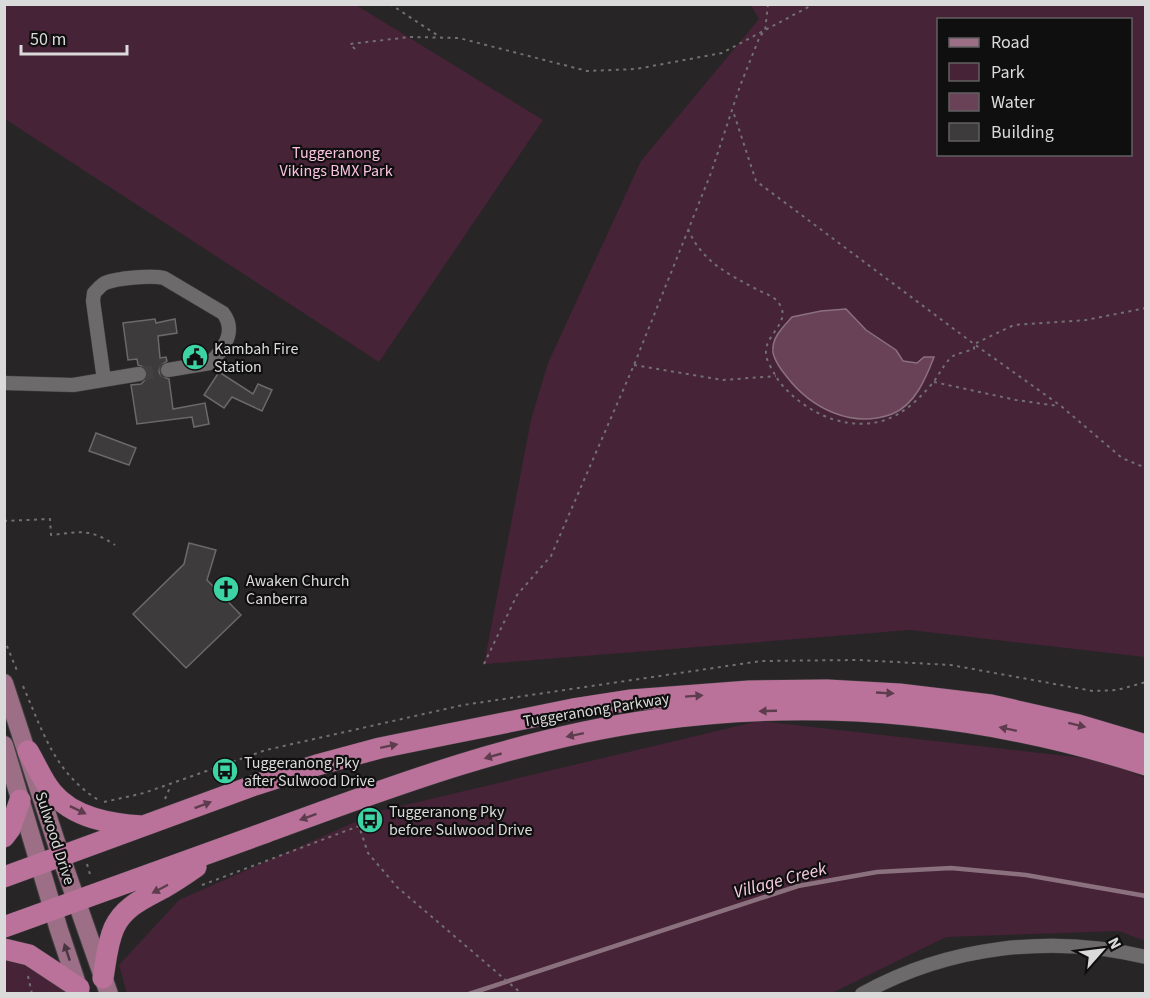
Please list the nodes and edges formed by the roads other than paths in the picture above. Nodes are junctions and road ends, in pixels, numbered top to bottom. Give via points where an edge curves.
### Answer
1 (168, 370) tunnel mouth
2 (139, 374) tunnel mouth
3 (104, 380) junction
4 (4, 383) edge
5 (4, 683) edge
6 (4, 745) edge
7 (1146, 745) edge
8 (28, 751) junction
9 (1146, 765) edge
10 (20, 800) junction
11 (148, 826) junction
12 (4, 837) edge
13 (227, 847) junction
14 (61, 857) junction
15 (40, 865) junction
16 (4, 877) edge
17 (76, 901) junction
18 (53, 909) junction
19 (4, 927) edge
20 (4, 949) edge
21 (1146, 957) edge
22 (106, 986) edge
23 (882, 988) edge
24 (80, 991) edge
25 (862, 993) edge

1 - 3 street via 210,363 228,339 228,319 164,278 113,281 94,293 93,301
2 - 3 street
3 - 4 street via 73,385
5 - 8 main road, Sulwood Drive
6 - 10 main road, Sulwood Drive
11 -> 7 highway, Tuggeranong Parkway via 255,785 380,748 631,700 760,691 899,694 991,705
8 -> 11 highway via 52,792 73,810 104,821
8 - 14 main road, Sulwood Drive
9 -> 13 highway, Tuggeranong Parkway via 1069,743 930,716 860,710 702,715 549,740 408,782
10 - 12 highway
10 - 15 main road, Sulwood Drive
11 - 14 highway, Tuggeranong Parkway
13 - 17 highway, Tuggeranong Parkway
13 -> 22 highway via 126,911 111,937
14 - 15 highway, Tuggeranong Parkway
14 - 17 main road, Sulwood Drive
15 - 16 highway, Tuggeranong Parkway
15 - 18 main road, Sulwood Drive
17 - 18 highway, Tuggeranong Parkway
17 - 22 main road, Sulwood Drive
18 - 19 highway, Tuggeranong Parkway
24 -> 18 main road, Sulwood Drive
20 - 24 highway via 29,955
21 - 23 street via 1083,946 1004,948 947,959
23 - 25 street

